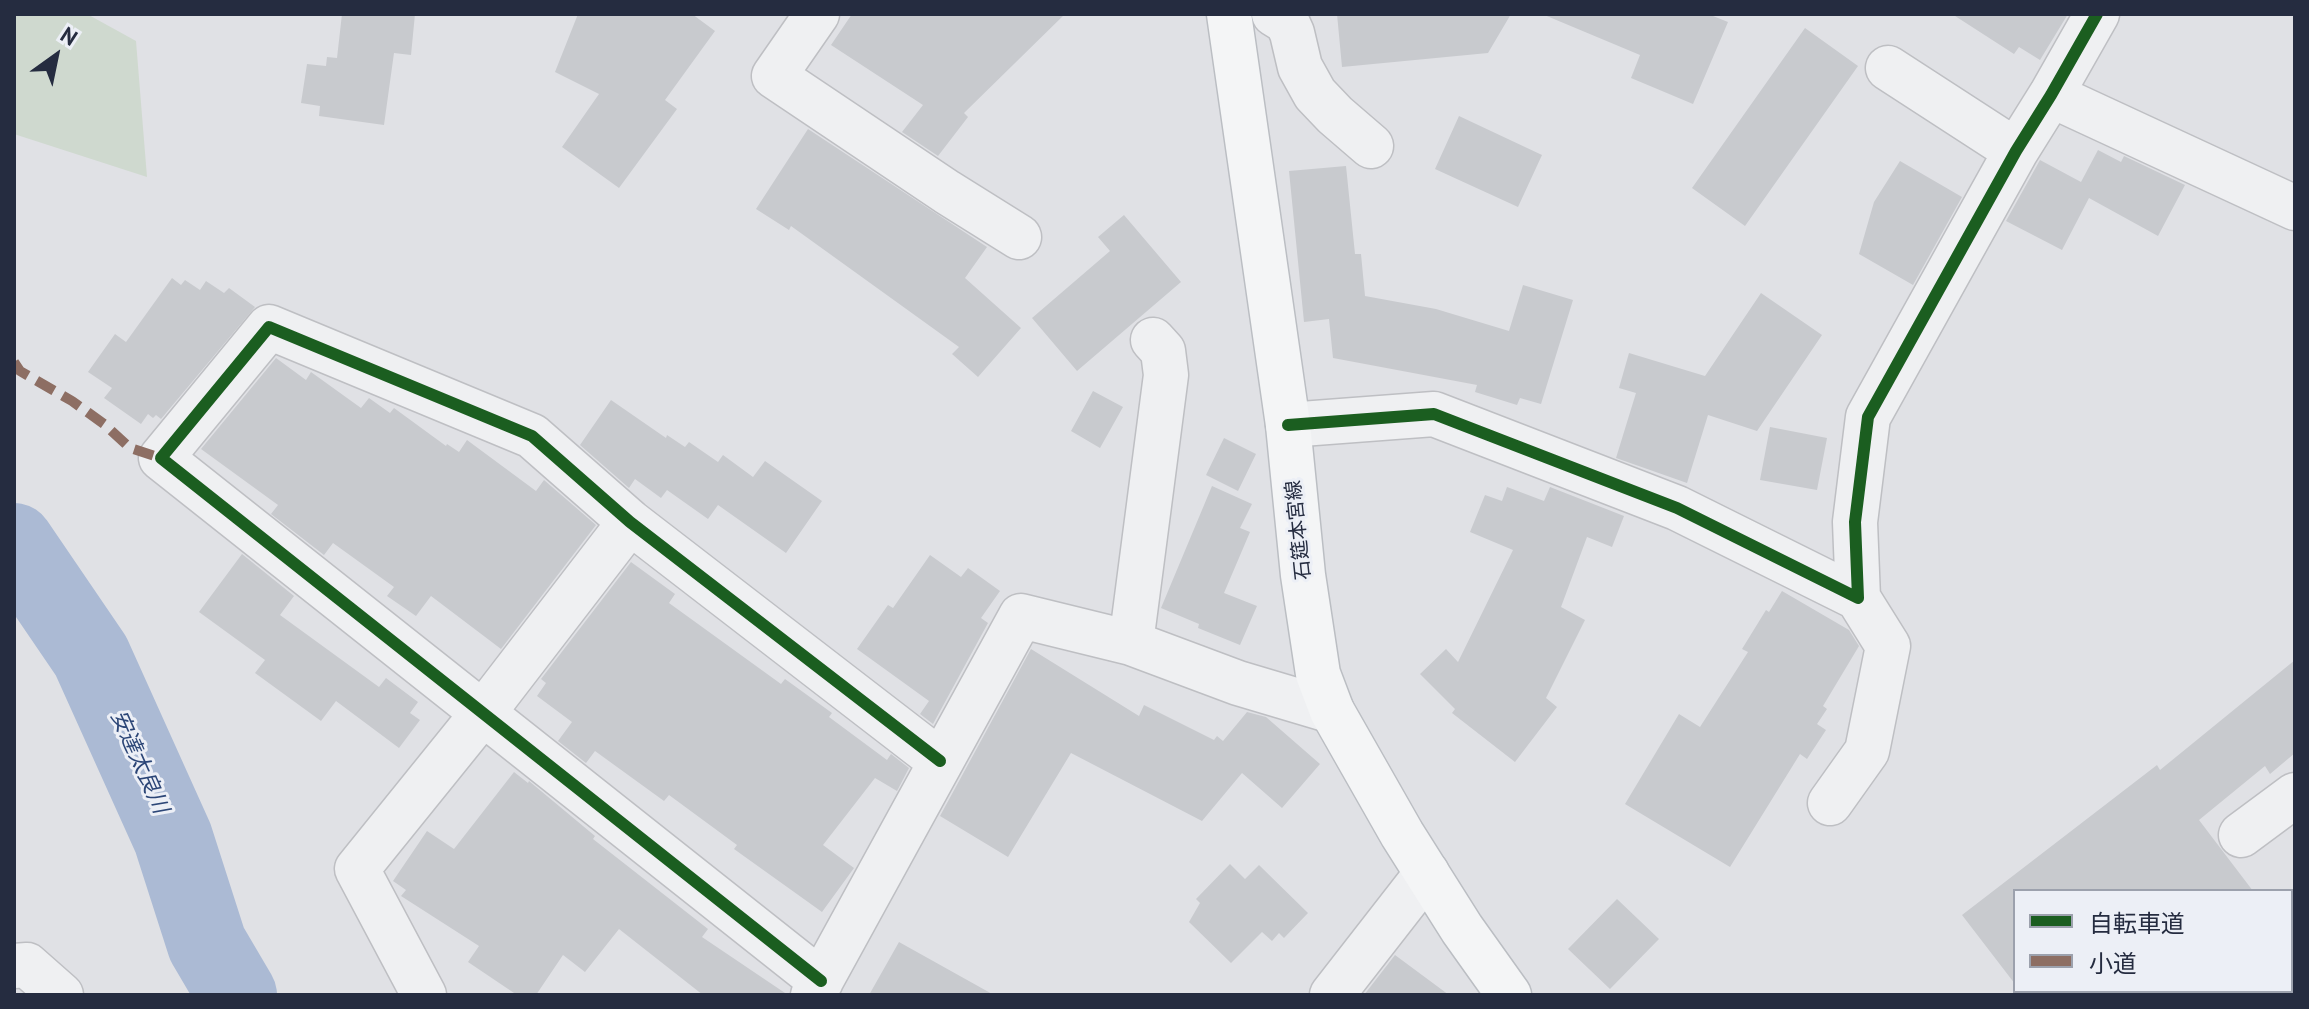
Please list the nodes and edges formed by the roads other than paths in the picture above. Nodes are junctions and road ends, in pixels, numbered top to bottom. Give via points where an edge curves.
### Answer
1 (817, 14) edge
2 (1229, 14) edge
3 (1274, 14) edge
4 (2097, 14) edge
5 (1888, 68) dead end
6 (2051, 95) junction
7 (1371, 146) dead end
8 (2016, 151) junction
9 (2295, 208) edge
10 (1019, 237) dead end
11 (1153, 340) dead end
12 (1288, 425) junction
13 (630, 522) junction
14 (1858, 598) junction
15 (1131, 643) junction
16 (1332, 711) junction
17 (483, 713) junction
18 (940, 761) junction
19 (2295, 795) edge
20 (1830, 803) dead end
21 (2241, 835) dead end
22 (1427, 873) junction
23 (18, 959) edge
24 (817, 988) edge
25 (61, 995) edge
26 (424, 995) edge
27 (1332, 995) edge
28 (1509, 995) edge

1 - 10 street via 774,76
2 - 12 main road, 石筵本宮線
3 - 7 street via 1287,22 1300,67 1315,94
4 - 6 street
5 - 8 street
6 - 8 street
6 - 9 street
8 - 14 street via 1868,417 1855,522
11 - 15 street via 1163,351 1166,375
12 - 14 street via 1434,414 1677,508
12 - 16 main road, 石筵本宮線 via 1318,674
13 - 17 street
13 - 17 street via 532,436 269,327 161,458
13 - 18 street
14 - 20 street via 1888,646 1867,751
15 - 16 street
15 - 18 street via 1021,616
16 - 22 main road, 石筵本宮線
17 - 24 street
17 - 26 street via 357,869
18 - 24 street
19 - 21 street
22 - 27 street
22 - 28 main road, 石筵本宮線
23 - 25 street

